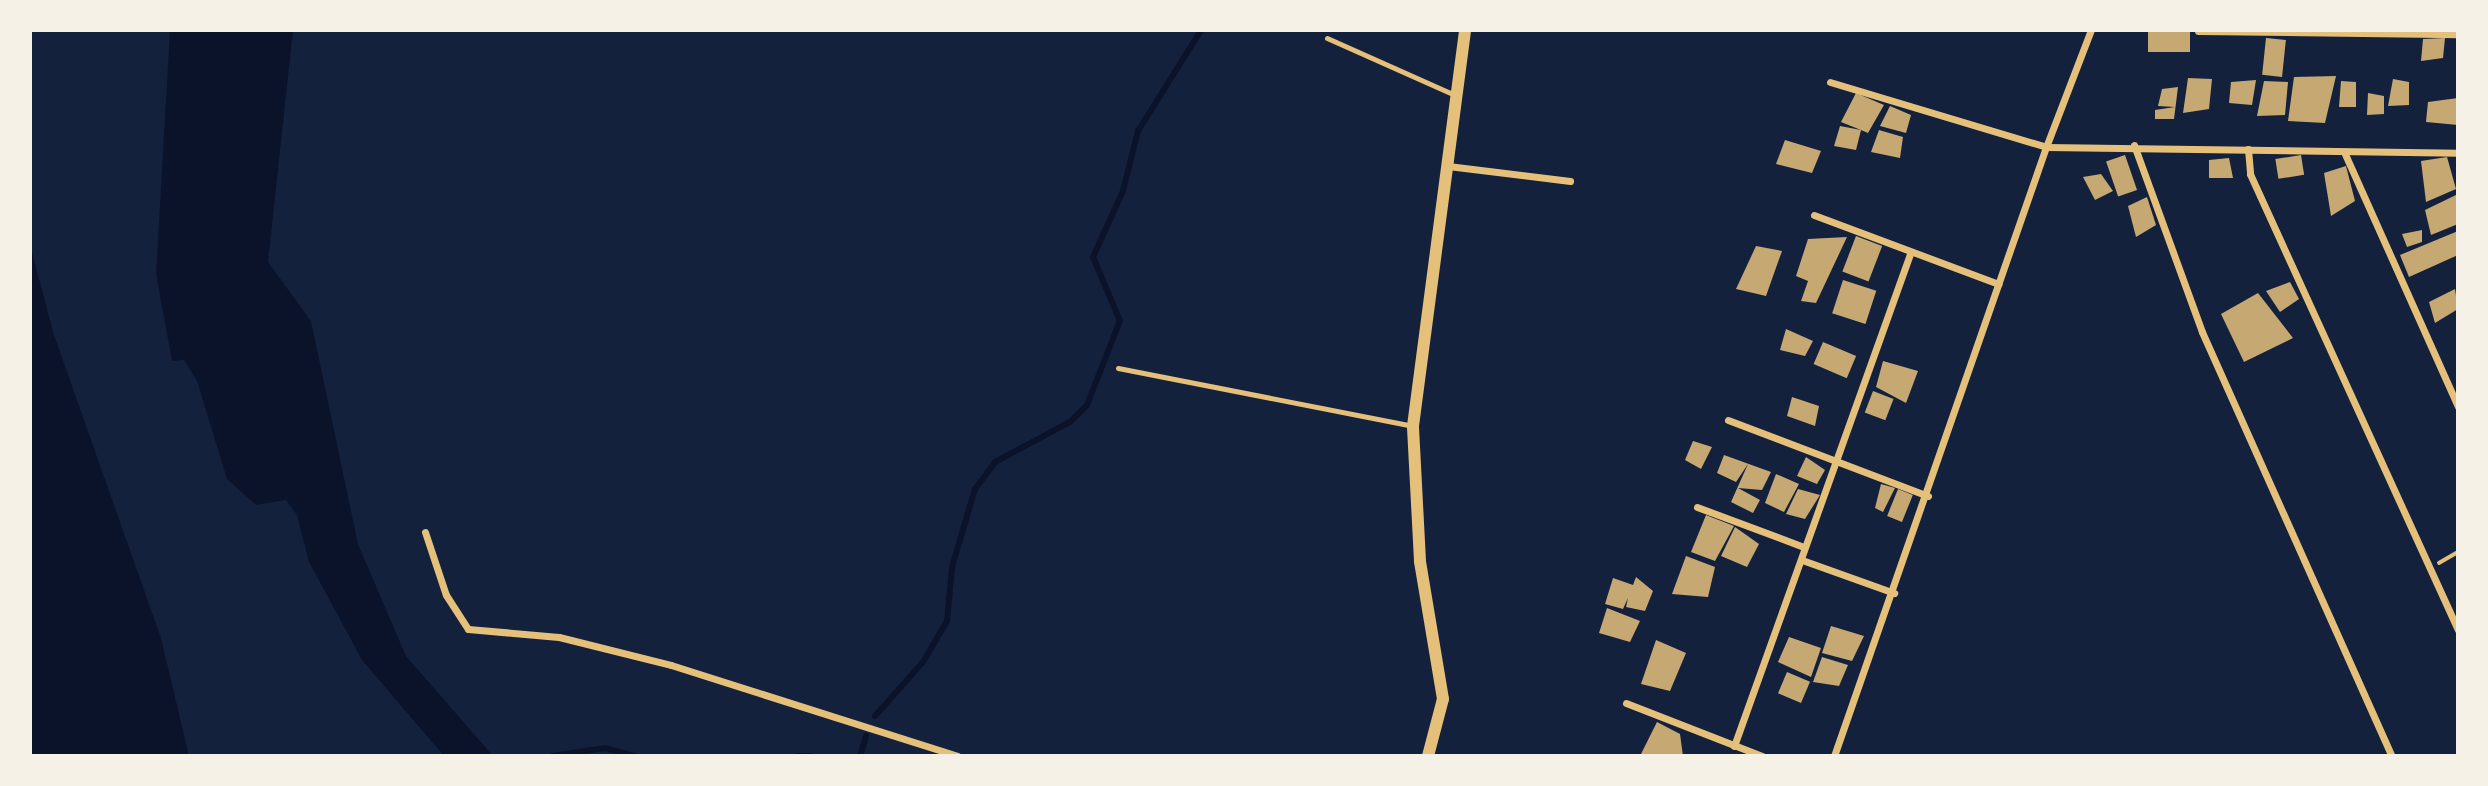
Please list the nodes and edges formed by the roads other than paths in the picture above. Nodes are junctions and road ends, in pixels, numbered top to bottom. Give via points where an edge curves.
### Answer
1 (1465, 30) edge
2 (2091, 30) edge
3 (2198, 31) edge
4 (2458, 34) edge
5 (1327, 38) dead end
6 (1830, 82) dead end
7 (1455, 95) junction
8 (2134, 145) junction
9 (2046, 147) junction
10 (2248, 149) junction
11 (2458, 153) edge
12 (2345, 154) junction
13 (1448, 166) junction
14 (1570, 181) dead end
15 (1814, 215) dead end
16 (1910, 254) junction
17 (1999, 284) junction
18 (1118, 368) dead end
19 (2458, 407) edge
20 (1728, 421) dead end
21 (1413, 426) junction
22 (1838, 462) junction
23 (1928, 496) junction
24 (1697, 507) dead end
25 (425, 532) dead end
26 (1804, 547) junction
27 (1802, 560) junction
28 (1894, 593) junction
29 (2458, 630) edge
30 (1626, 703) dead end
31 (1734, 746) junction
32 (958, 756) edge
33 (1428, 756) edge
34 (1762, 756) edge
35 (1834, 756) edge
36 (2392, 756) edge

1 - 7 street
2 - 9 street
3 - 4 street
5 - 7 lane
6 - 9 street
7 - 13 street
8 - 9 street
8 - 10 street
8 - 36 street via 2202,332
9 - 17 street
10 - 12 street
10 - 29 street via 2250,174
11 - 12 street
12 - 19 street
13 - 14 street
13 - 21 street
15 - 16 street
16 - 17 street
16 - 22 street
17 - 23 street
18 - 21 lane
20 - 22 street
21 - 33 street via 1420,561 1443,699
22 - 23 street
22 - 26 street
23 - 28 street
24 - 26 street
25 - 32 street via 446,595 468,629 559,637 671,666
26 - 27 street
27 - 28 street
27 - 31 street
28 - 35 street
30 - 31 street
31 - 34 street

